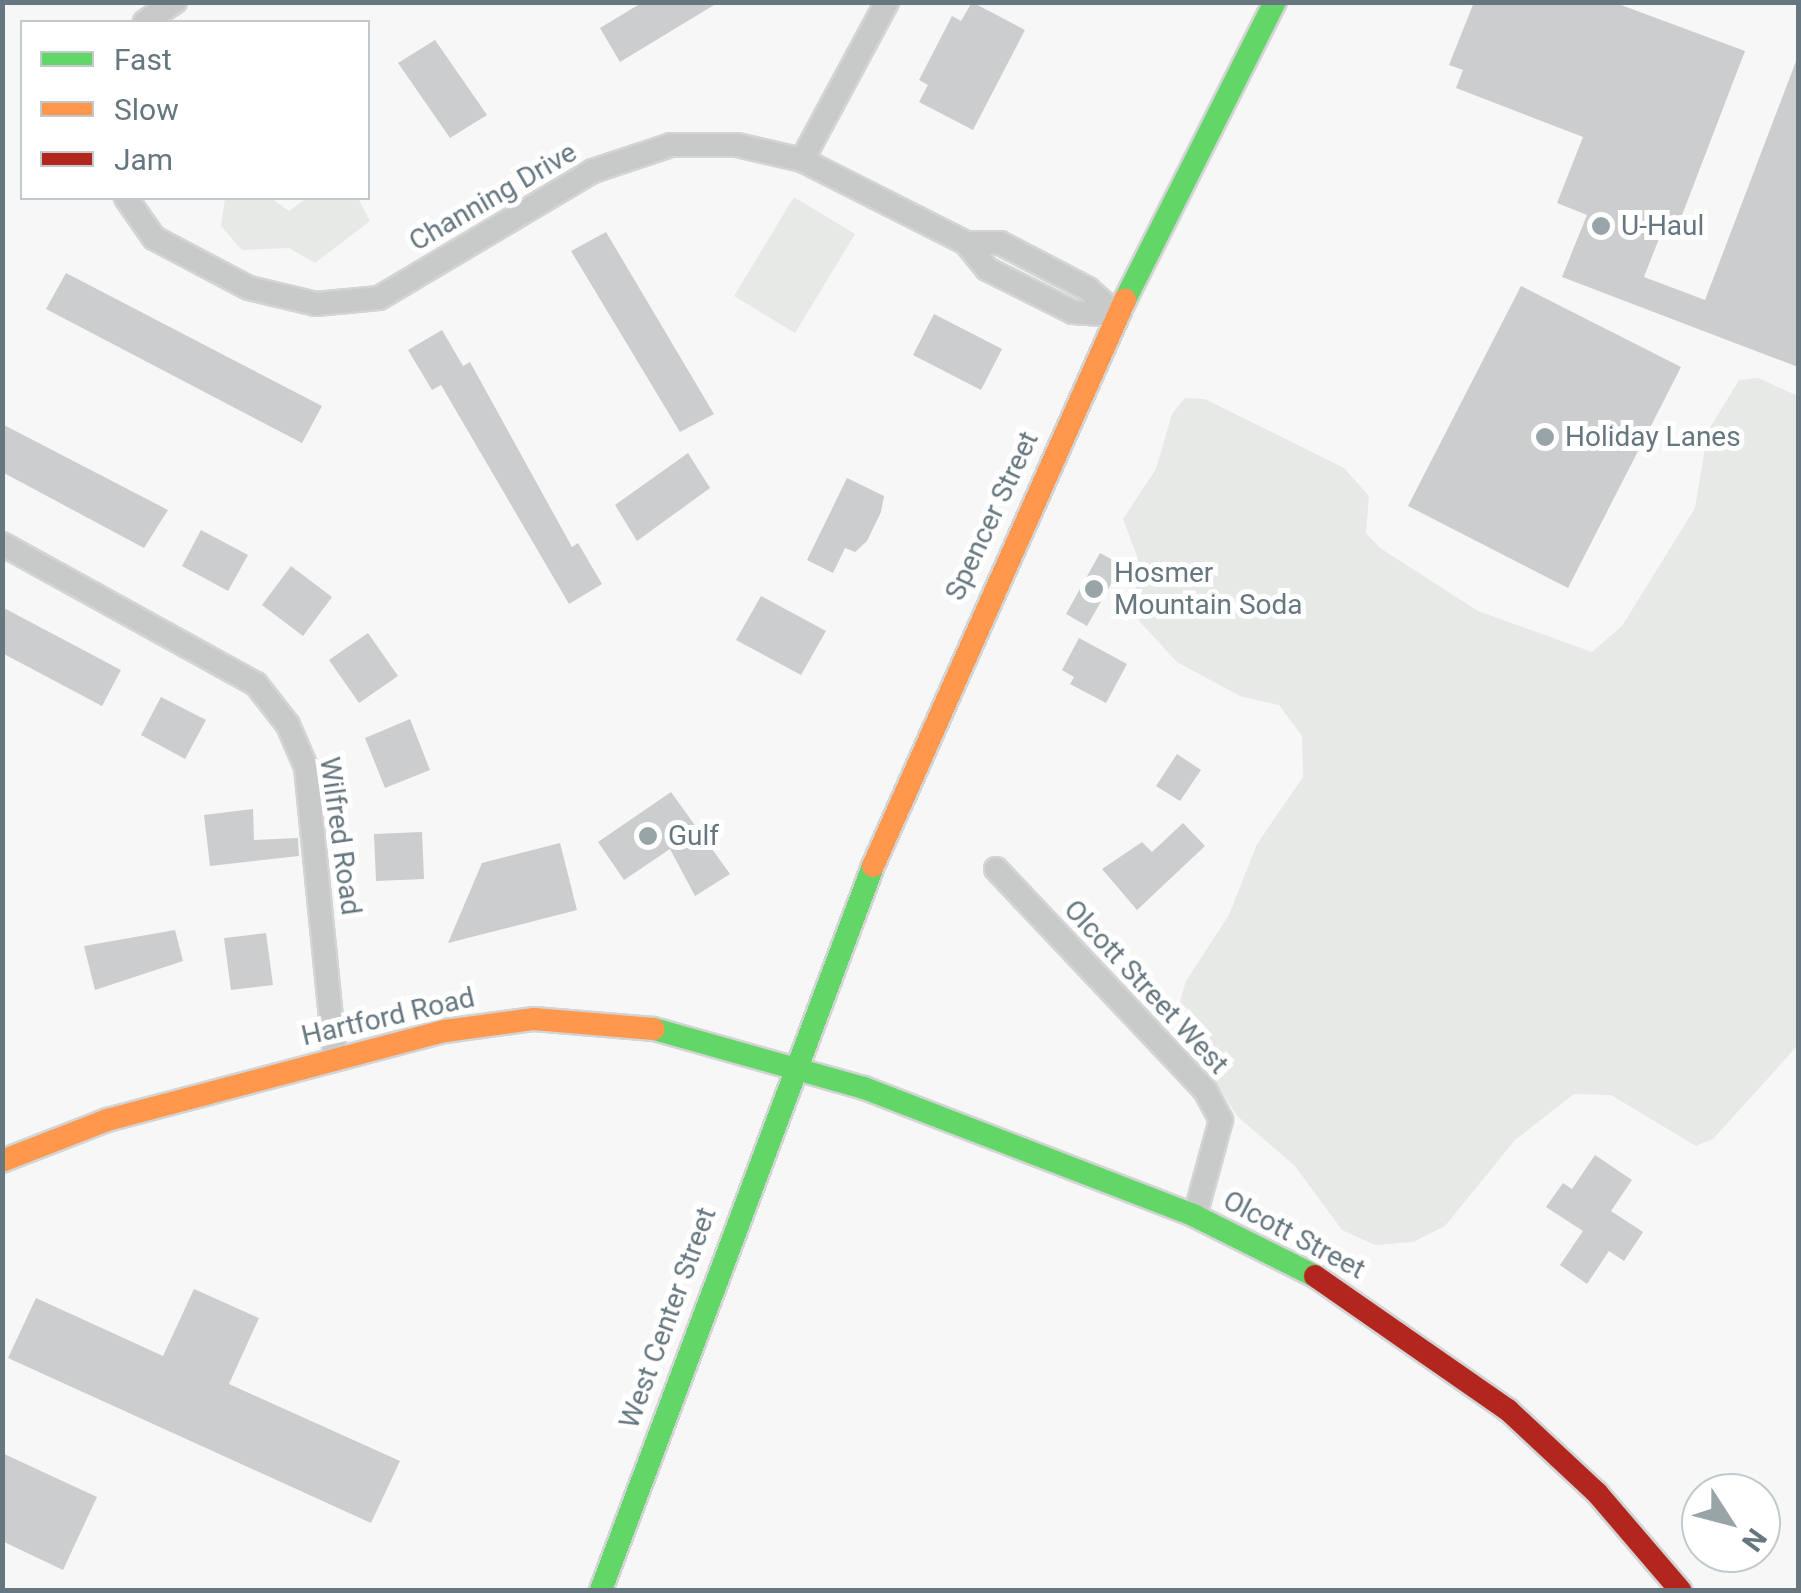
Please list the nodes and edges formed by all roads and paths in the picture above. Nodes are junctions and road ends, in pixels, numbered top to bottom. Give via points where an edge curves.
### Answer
1 (174, 2) edge
2 (887, 2) edge
3 (1274, 2) edge
4 (148, 20) edge
5 (802, 160) junction
6 (127, 200) edge
7 (1117, 315) junction
8 (2, 544) edge
9 (996, 869) dead end
10 (335, 1057) junction
11 (795, 1068) junction
12 (2, 1161) edge
13 (1196, 1216) junction
14 (600, 1590) edge
15 (1680, 1590) edge

1 - 4 street
2 - 5 street
3 - 7 main road, Spencer Street
5 - 6 street, Channing Drive via 737,145 670,146 593,172 379,298 316,304 248,288 154,238
5 - 7 street, Channing Drive via 966,242 1000,244 1088,289
7 - 11 main road, Spencer Street via 963,652
8 - 10 street, Wilfred Road via 256,684 288,725 306,766
9 - 13 street, Olcott Street West via 1205,1090 1221,1120
10 - 11 main road, Hartford Road via 445,1031 550,1019 708,1040
10 - 12 main road, Hartford Road via 107,1120
11 - 13 main road, Olcott Street
11 - 14 main road, West Center Street
13 - 15 main road, Olcott Street via 1346,1295 1508,1410 1597,1493

